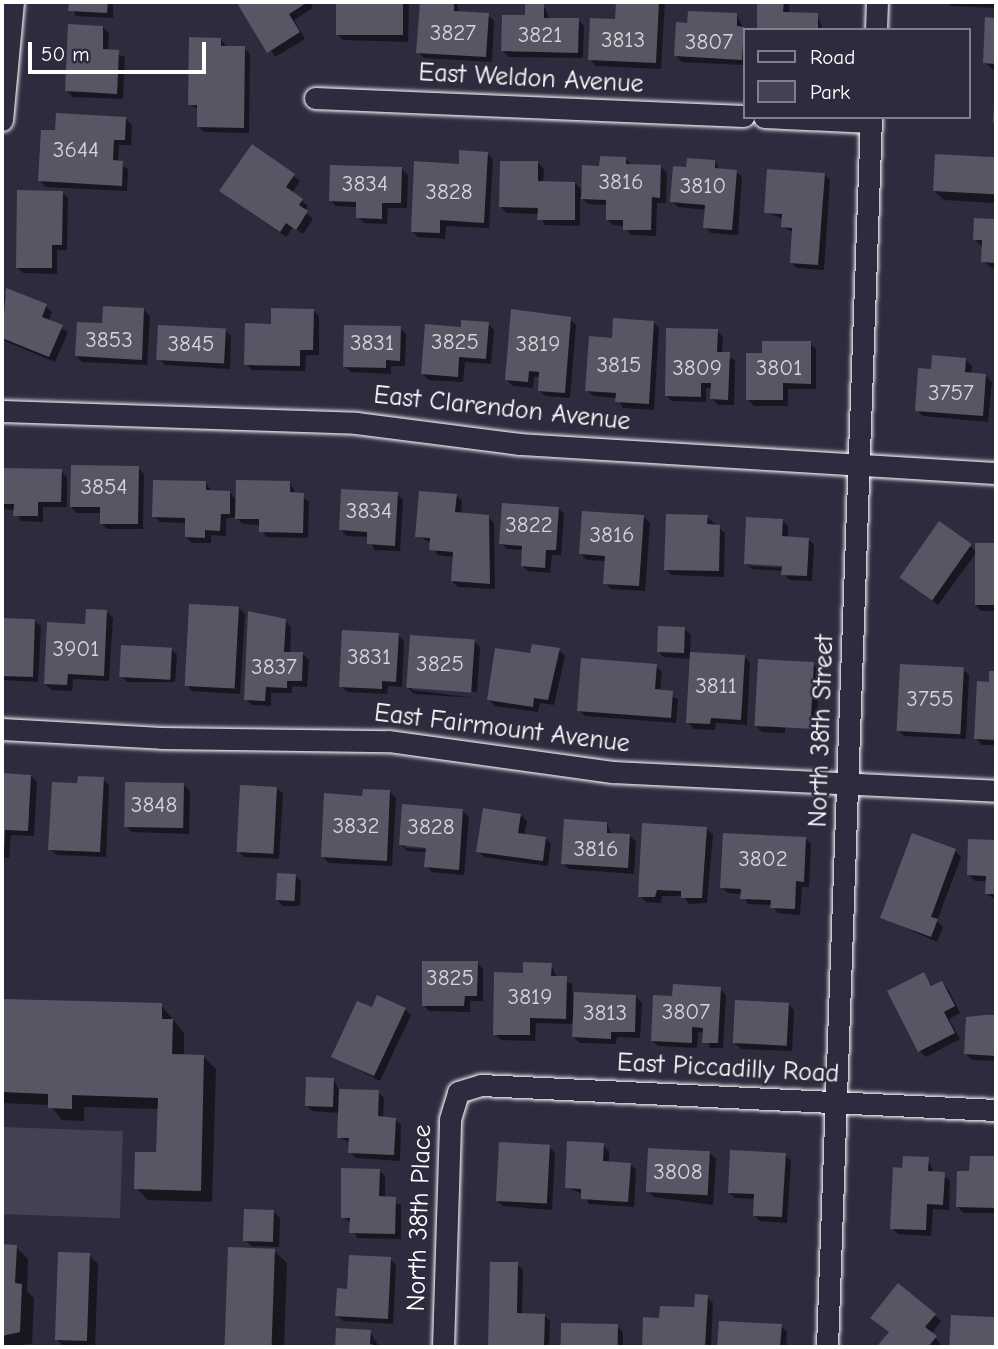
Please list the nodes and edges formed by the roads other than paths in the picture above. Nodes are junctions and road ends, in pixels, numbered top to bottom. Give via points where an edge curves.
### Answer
1 (877, 2) edge
2 (9, 10) edge
3 (876, 28) edge
4 (315, 98) dead end
5 (743, 116) edge
6 (835, 119) edge
7 (2, 120) edge
8 (871, 120) edge
9 (2, 411) edge
10 (860, 464) junction
11 (996, 473) edge
12 (2, 729) edge
13 (848, 785) junction
14 (996, 791) edge
15 (458, 1093) joint
16 (836, 1102) junction
17 (996, 1111) edge
18 (443, 1347) edge
19 (827, 1347) edge

1 - 3 street
2 - 7 street
4 - 5 street, East Weldon Avenue
6 - 8 street
8 - 10 street, North 38th Street
9 - 10 street, East Clarendon Avenue via 356,423 520,444
10 - 11 street, East Clarendon Avenue
10 - 13 street, North 38th Street
12 - 13 street, East Fairmount Avenue via 389,741 613,772
13 - 14 street, East Fairmount Avenue
13 - 16 street, North 38th Street
15 - 16 street, East Piccadilly Road via 481,1084
15 - 18 street, North 38th Place via 450,1119
16 - 17 street, East Piccadilly Road
16 - 19 street, North 38th Street

